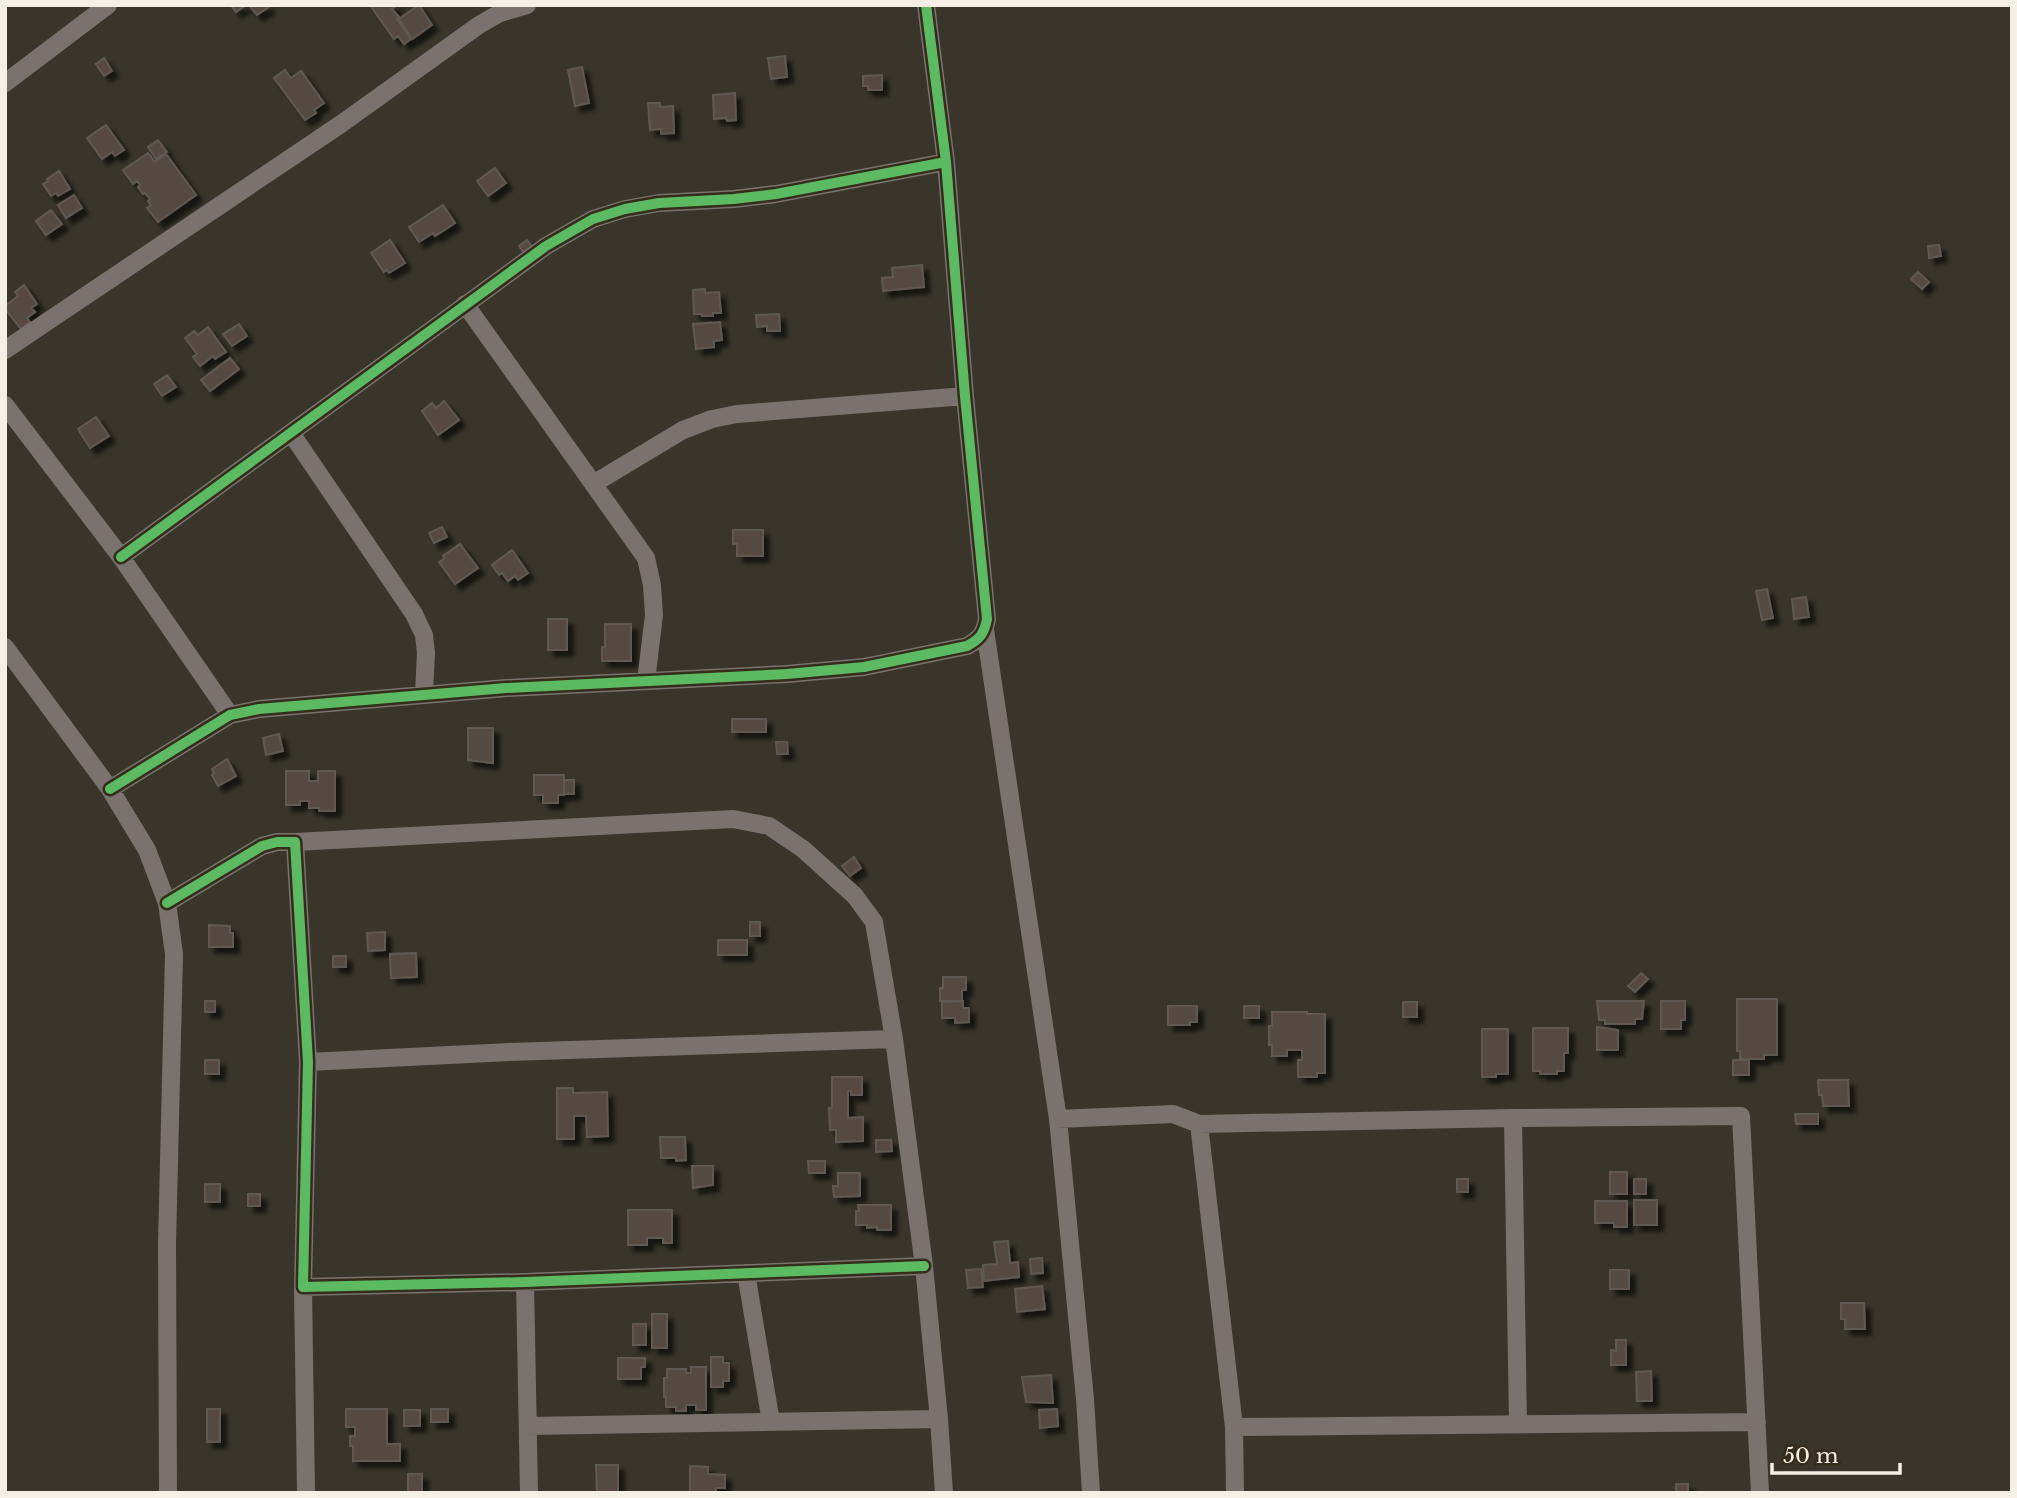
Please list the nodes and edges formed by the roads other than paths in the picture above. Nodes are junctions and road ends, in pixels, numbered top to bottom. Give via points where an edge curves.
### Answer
1 (108, 5) edge
2 (527, 5) edge
3 (926, 5) edge
4 (499, 9) edge
5 (5, 83) edge
6 (946, 162) junction
7 (465, 304) junction
8 (5, 350) edge
9 (965, 397) junction
10 (5, 405) edge
11 (291, 433) junction
12 (593, 484) junction
13 (121, 557) junction
14 (985, 630) junction
15 (5, 647) edge
16 (646, 681) junction
17 (424, 694) junction
18 (230, 715) junction
19 (110, 789) junction
20 (295, 842) junction
21 (167, 903) junction
22 (894, 1039) junction
23 (308, 1062) junction
24 (1513, 1118) junction
25 (1058, 1119) junction
26 (1199, 1124) junction
27 (924, 1266) junction
28 (746, 1273) junction
29 (525, 1282) junction
30 (303, 1287) junction
31 (939, 1419) junction
32 (771, 1422) junction
33 (1757, 1422) junction
34 (1518, 1424) junction
35 (528, 1426) junction
36 (1234, 1427) junction
37 (168, 1493) edge
38 (306, 1493) edge
39 (529, 1493) edge
40 (944, 1493) edge
41 (1091, 1493) edge
42 (1235, 1493) edge
43 (1760, 1493) edge

1 - 5 street
2 - 4 street
3 - 6 street
4 - 8 street via 330,132
6 - 7 street via 776,194 625,208 593,219 546,246
6 - 9 street
7 - 11 street
7 - 12 street
9 - 12 street via 712,419 683,430
9 - 14 street
10 - 13 street
11 - 13 street
11 - 17 street via 414,614 424,635
12 - 16 street via 646,558 654,615
13 - 18 street
14 - 16 street via 967,646 864,667
14 - 25 street
15 - 19 street
16 - 17 street
17 - 18 street
18 - 19 street
19 - 21 street via 147,850
20 - 21 street via 262,846
20 - 22 street via 733,819 769,826 822,864 874,922
20 - 23 street
21 - 37 street via 174,954 167,1244
22 - 23 street
22 - 27 street
23 - 30 street
24 - 26 street
24 - 33 street via 1741,1116
24 - 34 street
25 - 26 street via 1173,1114
25 - 41 street
26 - 36 street
27 - 28 street
27 - 31 street
28 - 29 street
28 - 32 street
29 - 30 street
29 - 35 street
30 - 38 street
31 - 32 street
31 - 40 street
32 - 35 street
33 - 34 street
33 - 43 street
34 - 36 street
35 - 39 street
36 - 42 street

